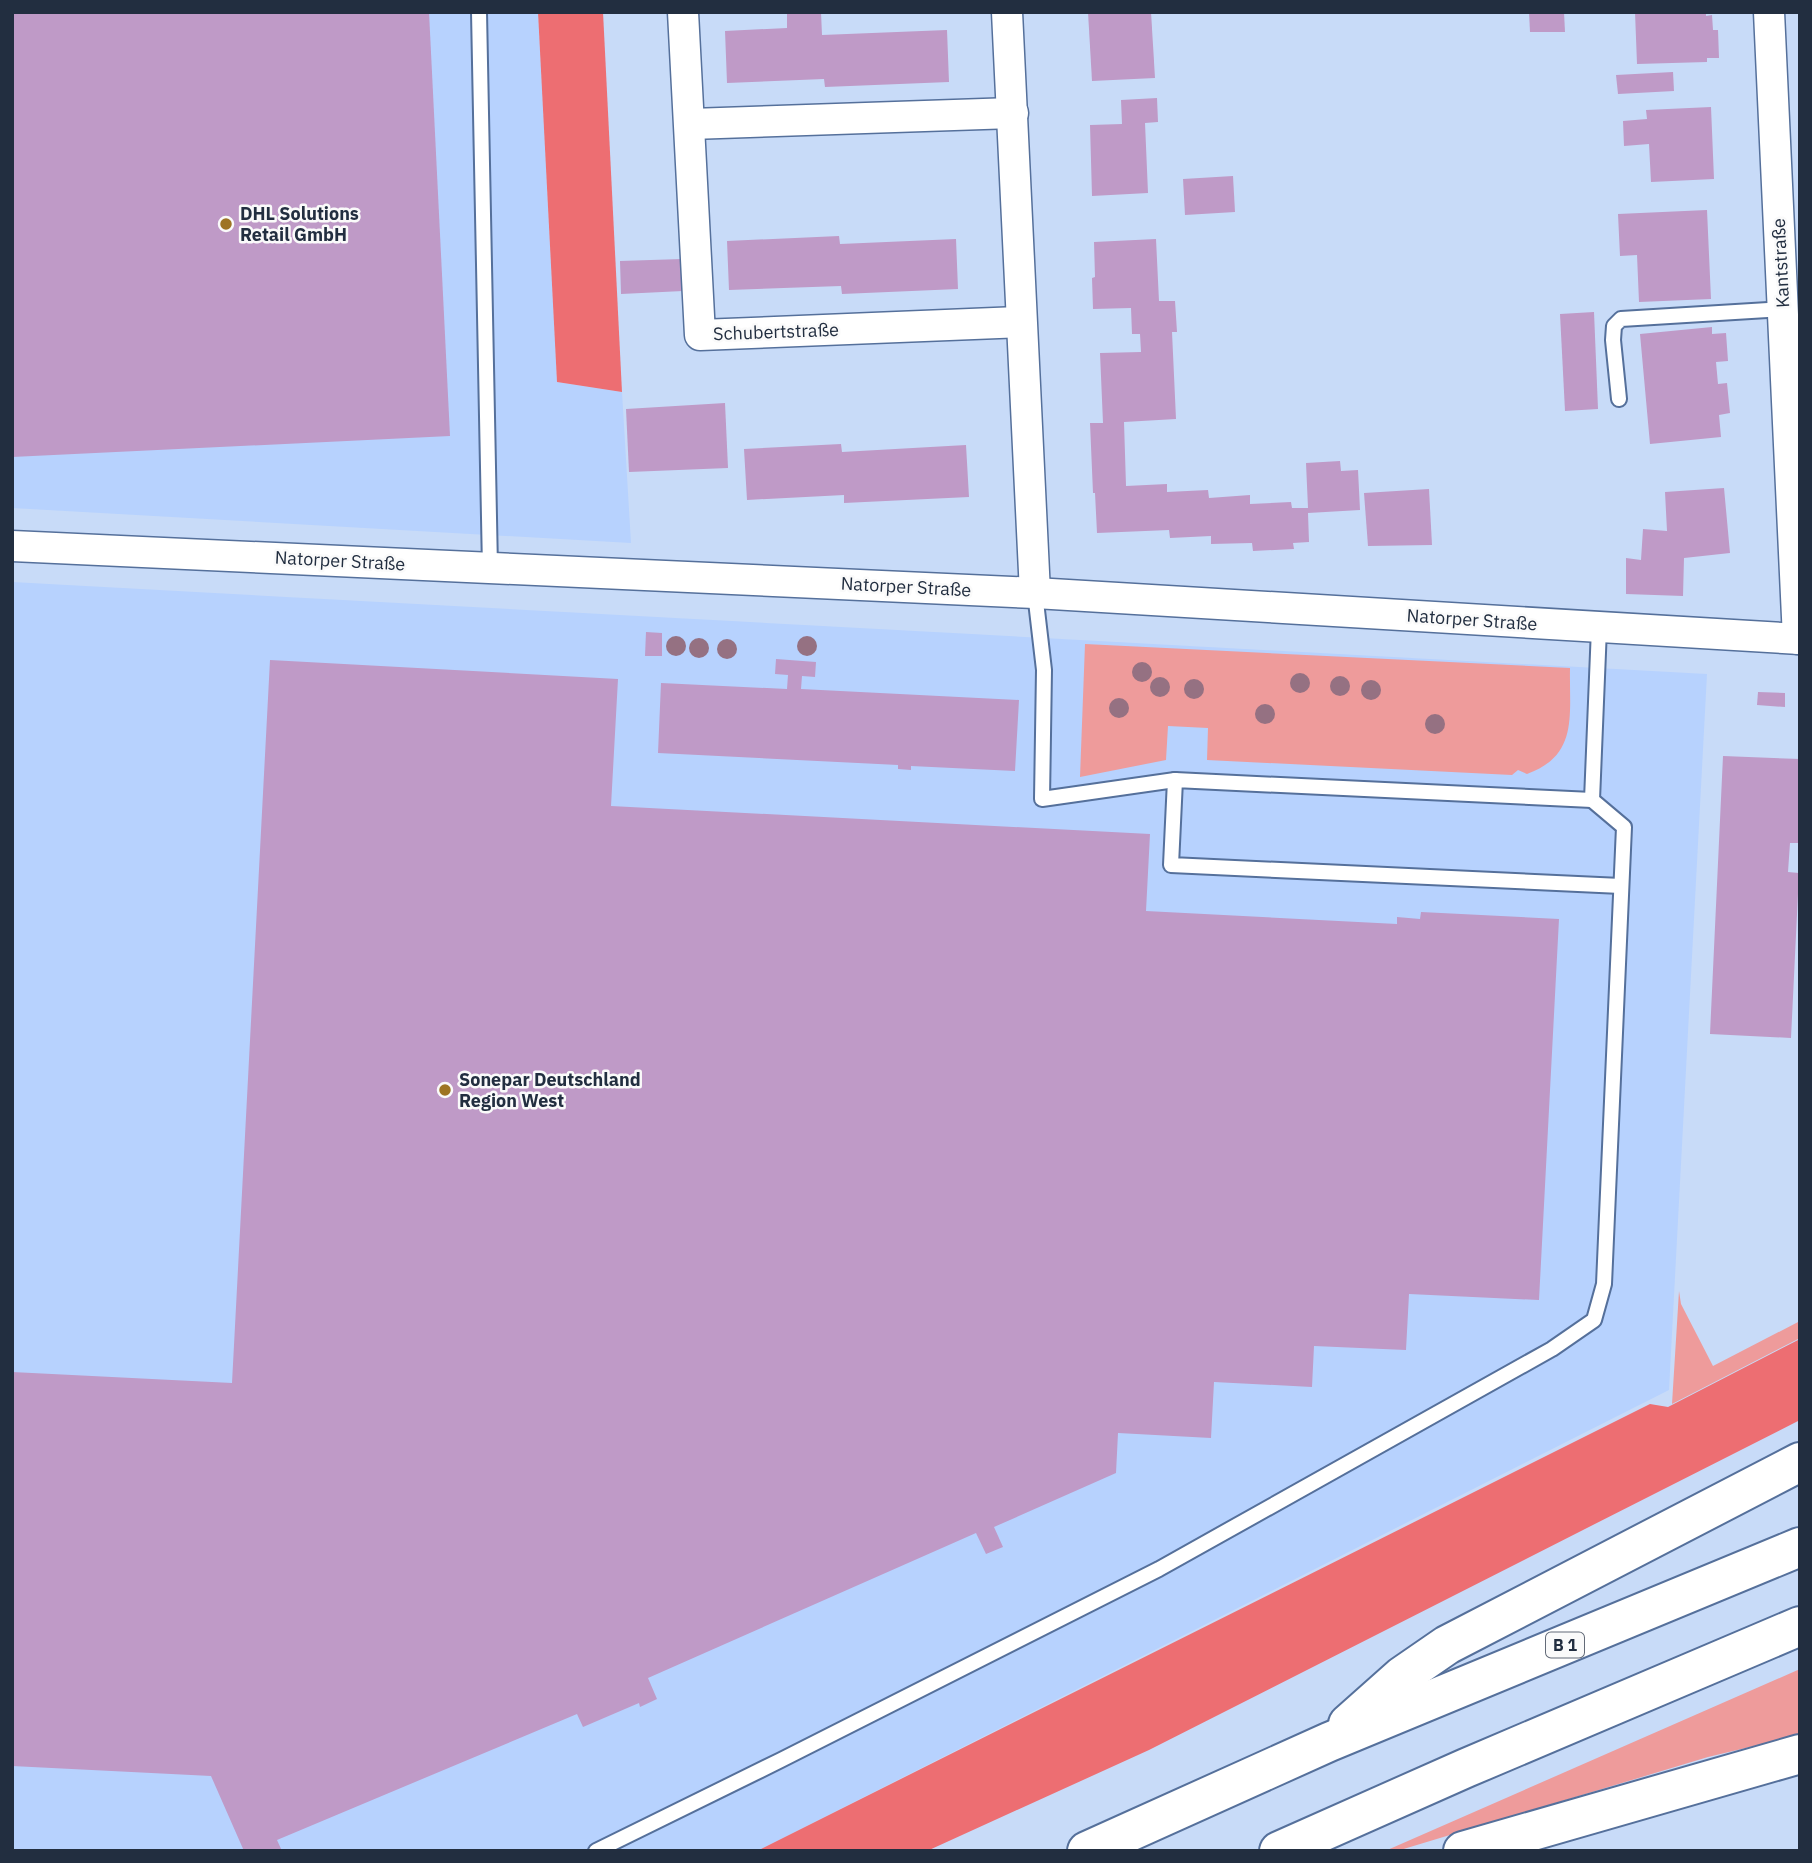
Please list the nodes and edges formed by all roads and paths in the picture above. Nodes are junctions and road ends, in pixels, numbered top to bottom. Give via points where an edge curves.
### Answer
1 (479, 12) edge
2 (683, 12) edge
3 (1007, 12) edge
4 (1769, 12) edge
5 (1013, 113) junction
6 (691, 124) junction
7 (1783, 309) junction
8 (1021, 323) junction
9 (1619, 399) dead end
10 (12, 546) edge
11 (489, 568) junction
12 (1035, 593) junction
13 (1599, 628) junction
14 (1799, 639) edge
15 (1175, 780) junction
16 (1592, 800) junction
17 (1621, 886) junction
18 (1800, 1462) edge
19 (1800, 1547) edge
20 (1800, 1626) edge
21 (1329, 1742) junction
22 (1800, 1754) edge
23 (596, 1851) edge
24 (1087, 1851) edge
25 (1279, 1851) edge
26 (1463, 1851) edge

1 - 11 lane
2 - 6 street, Schubertstraße
3 - 5 street
4 - 7 street, Kantstraße
5 - 6 street
5 - 8 street
6 - 8 street, Schubertstraße via 701,335
7 - 9 lane via 1621,318 1614,326 1613,340
7 - 14 street, Kantstraße
8 - 12 street
10 - 11 street, Natorper Straße
11 - 12 street, Natorper Straße
12 - 13 street, Natorper Straße
12 - 15 lane via 1044,670 1042,799
13 - 14 street, Natorper Straße
13 - 16 lane
15 - 16 lane
15 - 17 lane via 1171,865
16 - 17 lane via 1624,827
17 - 23 lane via 1604,1283 1594,1320 1552,1349 1159,1569
18 - 21 highway via 1447,1645 1402,1676
19 - 21 highway, B 1
20 - 25 highway
21 - 24 highway, B 1
22 - 26 highway

